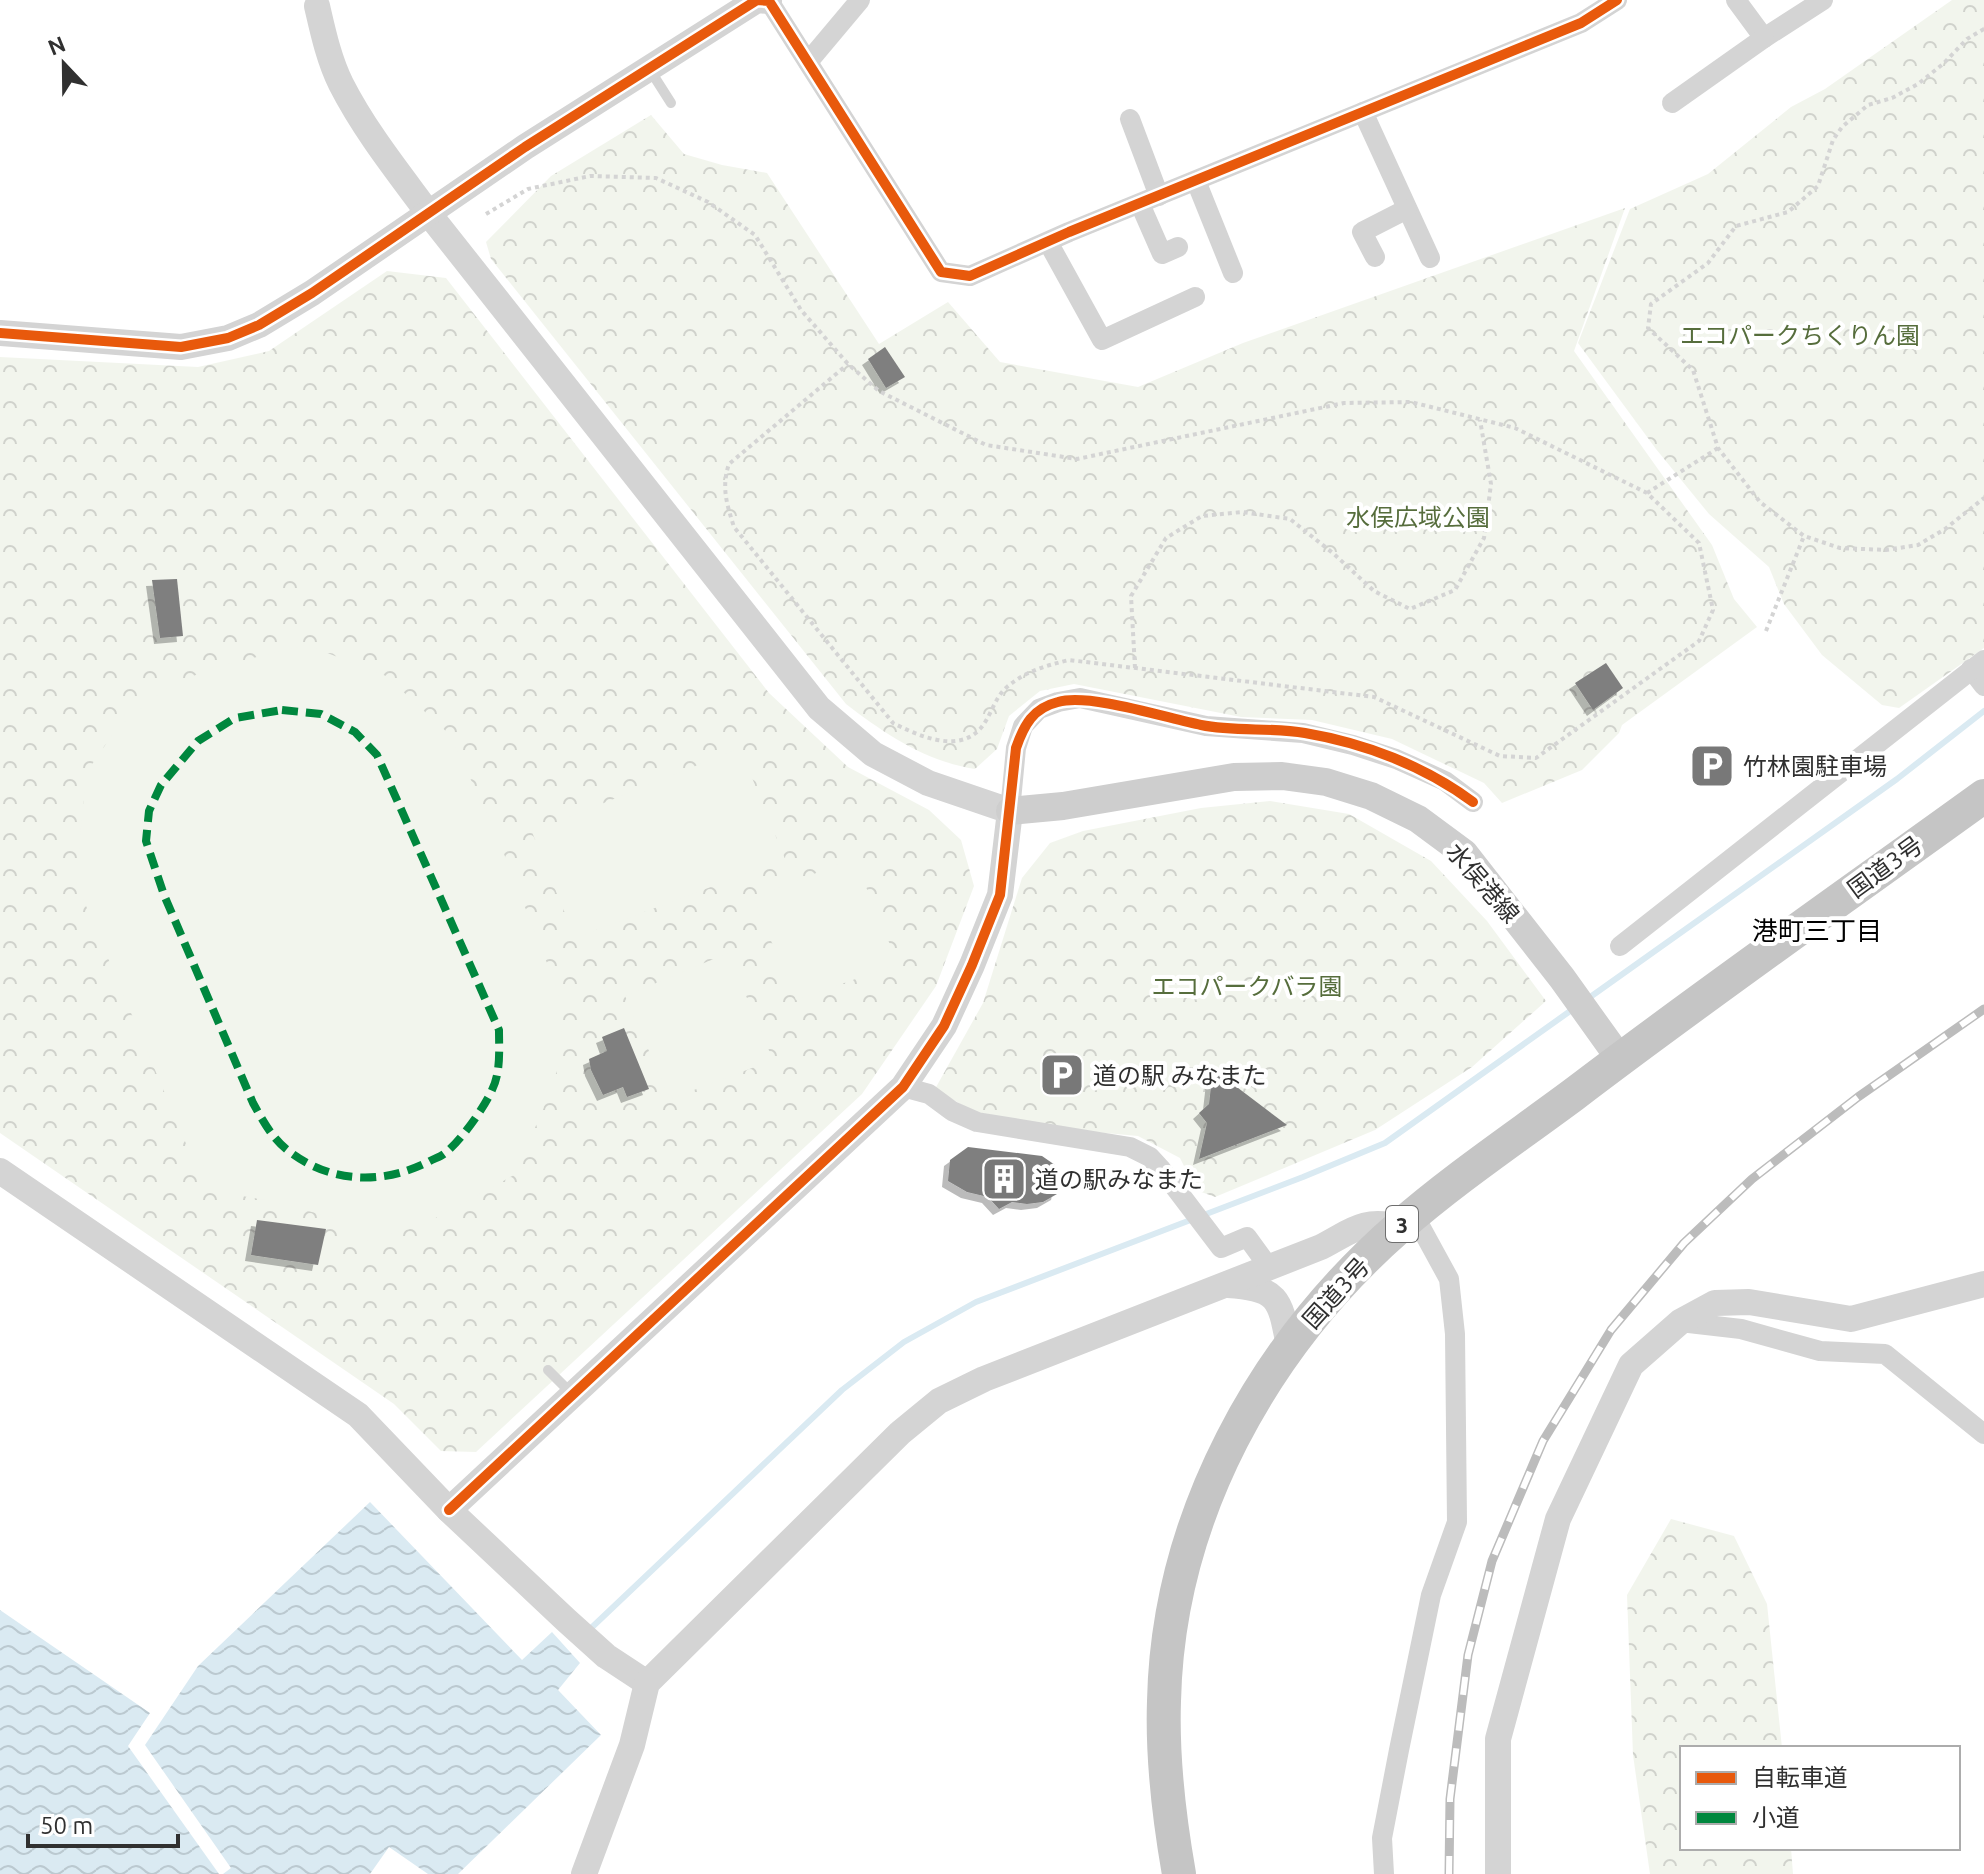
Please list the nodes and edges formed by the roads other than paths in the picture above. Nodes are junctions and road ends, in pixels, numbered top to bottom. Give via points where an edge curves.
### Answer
1 (860, 0) edge
2 (1617, 0) edge
3 (1736, 0) edge
4 (1823, 0) edge
5 (769, 1) edge
6 (317, 3) edge
7 (1764, 38) junction
8 (808, 62) junction
9 (649, 68) junction
10 (671, 103) dead end
11 (1672, 103) dead end
12 (1363, 112) junction
13 (1130, 119) dead end
14 (1196, 181) junction
15 (1150, 200) junction
16 (1407, 209) junction
17 (429, 214) junction
18 (1048, 242) junction
19 (1162, 254) dead end
20 (1375, 257) dead end
21 (1430, 258) dead end
22 (1233, 273) dead end
23 (1195, 297) dead end
24 (0, 333) edge
25 (1980, 672) edge
26 (1984, 796) edge
27 (1473, 802) dead end
28 (1010, 811) junction
29 (1620, 946) dead end
30 (1612, 1047) junction
31 (903, 1087) junction
32 (0, 1171) edge
33 (1407, 1221) junction
34 (1268, 1266) junction
35 (1984, 1284) edge
36 (1228, 1285) junction
37 (1680, 1322) junction
38 (1289, 1346) junction
39 (548, 1370) dead end
40 (572, 1395) junction
41 (1984, 1434) edge
42 (449, 1510) junction
43 (647, 1683) junction
44 (584, 1874) edge
45 (1179, 1874) edge
46 (1384, 1874) edge
47 (1498, 1874) edge

1 - 8 street
2 - 12 street via 1581,23
3 - 7 street
4 - 7 street
5 - 8 street
5 - 9 street via 757,0
6 - 17 street via 340,82 368,132
7 - 11 street
8 - 18 street via 941,272 970,276
9 - 10 lane
9 - 17 street
12 - 14 street
12 - 16 street
13 - 15 street
14 - 15 street
14 - 22 street
15 - 18 street
15 - 19 street
16 - 20 street via 1358,224
16 - 21 street
17 - 24 street via 312,293 228,338 181,347
17 - 28 street via 819,708 873,754 928,783
18 - 23 street via 1102,340
25 - 29 street
26 - 30 highway, 国道3号 / 3
27 - 28 street via 1445,781 1353,745 1303,733 1206,726 1080,698 1039,709 1023,726
28 - 30 main road, 水俣港線 via 1234,777 1326,782 1371,796 1418,819 1464,853
28 - 31 street via 1000,895 944,1026
30 - 33 highway, 国道3号 / 3
31 - 34 street via 929,1094 977,1122 1130,1147 1150,1157 1221,1248 1247,1237
31 - 40 street
32 - 42 street via 358,1415
33 - 34 street via 1361,1226
33 - 38 highway, 国道3号 / 3 via 1342,1283
33 - 46 street via 1449,1279 1455,1334 1457,1522 1431,1595 1382,1838
34 - 36 street
35 - 37 street via 1851,1319 1749,1302 1715,1303
36 - 38 street via 1254,1286 1273,1295
36 - 43 street via 939,1401 900,1433
37 - 41 street via 1741,1329 1820,1351 1885,1354
37 - 47 street via 1631,1365 1558,1519 1498,1739
38 - 45 highway, 国道3号 / 3 via 1245,1411 1212,1479 1171,1623 1165,1773
39 - 40 lane
40 - 42 street
42 - 43 street via 606,1656
43 - 44 street via 632,1745

